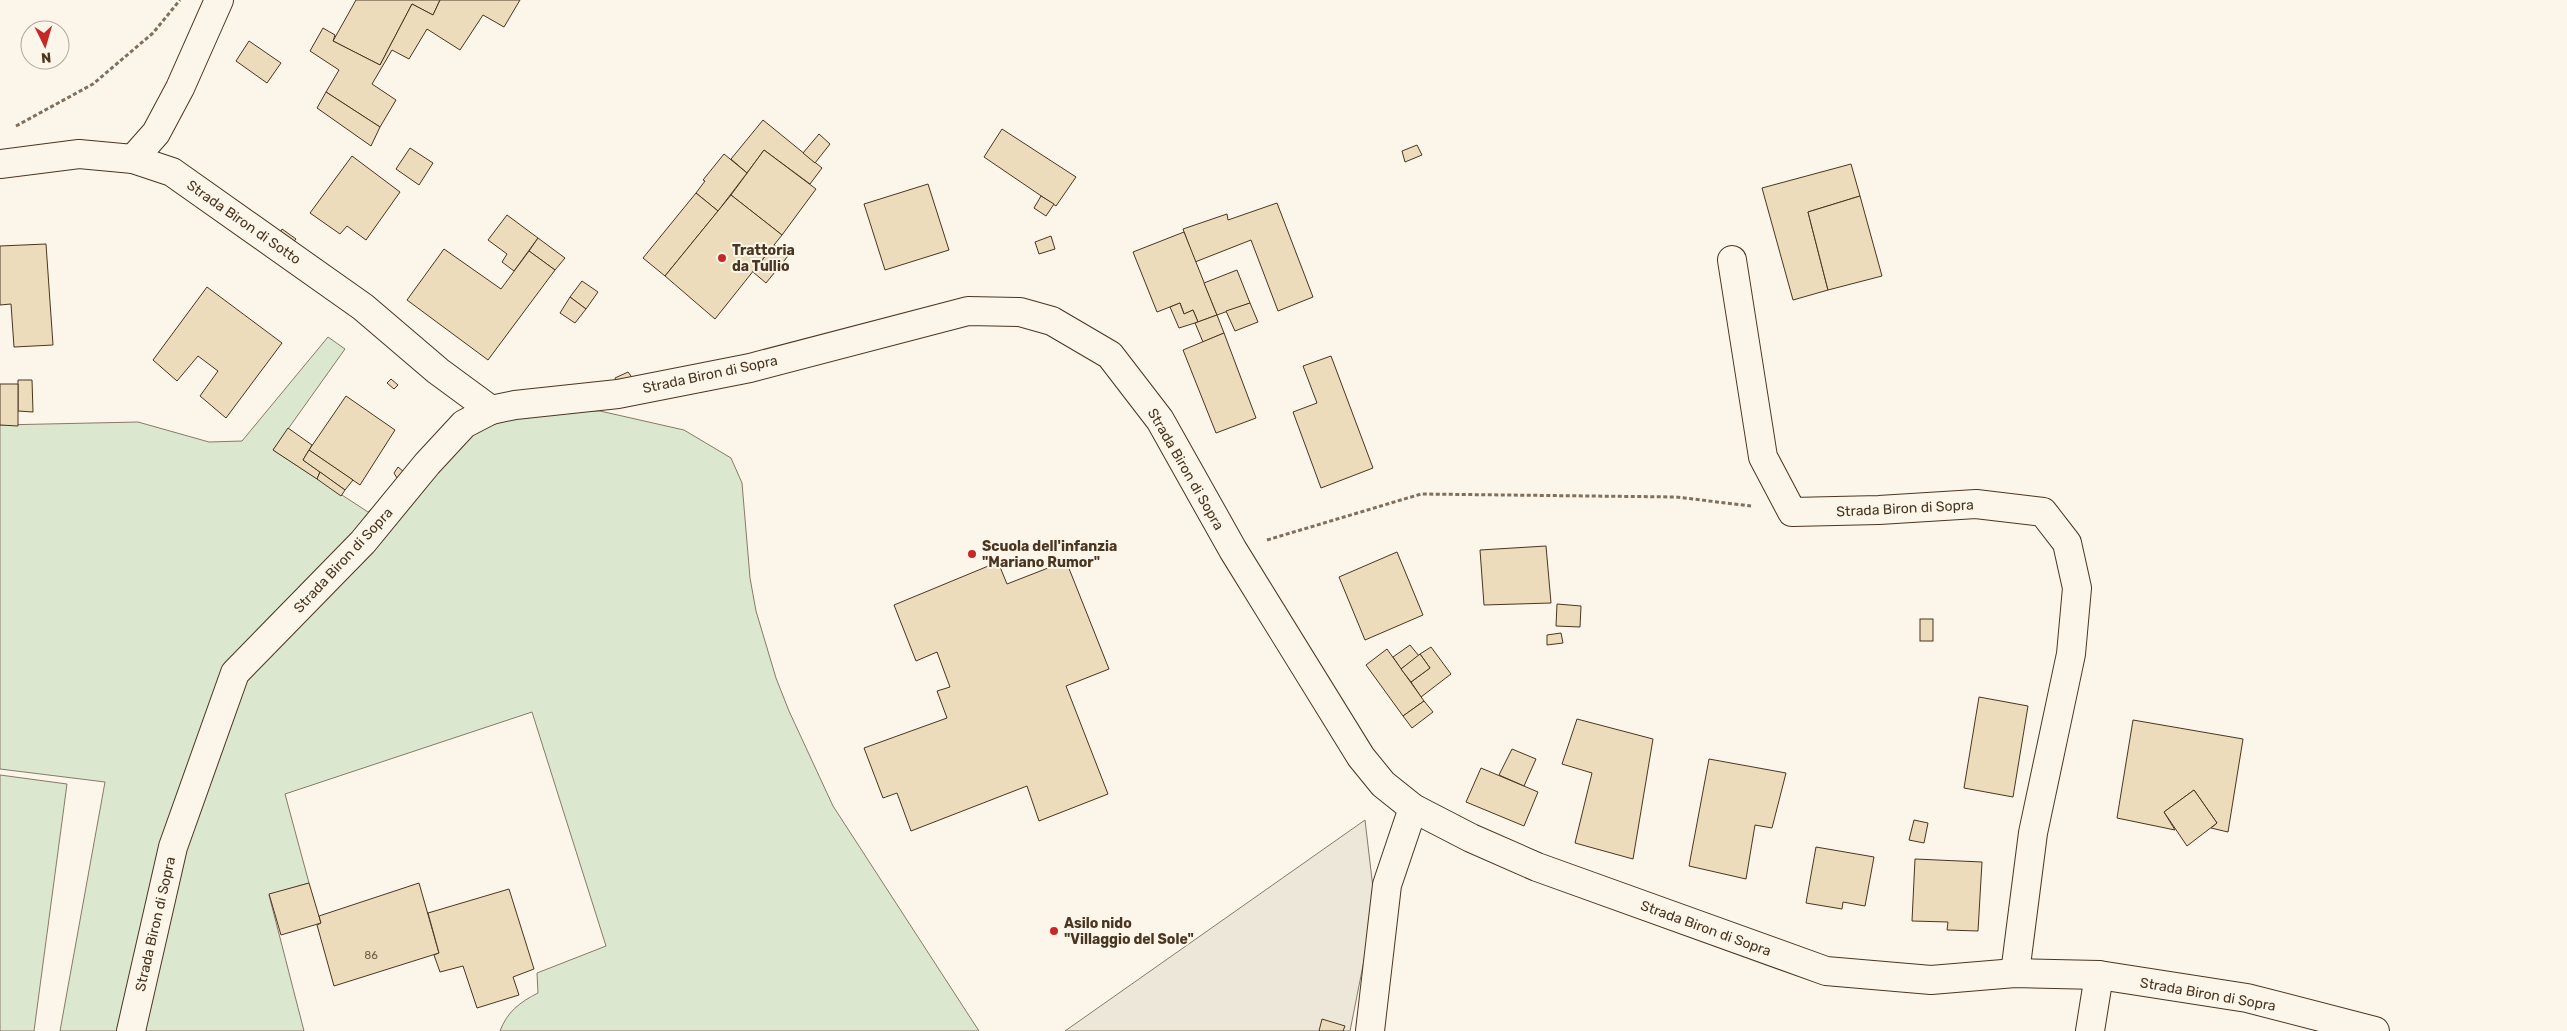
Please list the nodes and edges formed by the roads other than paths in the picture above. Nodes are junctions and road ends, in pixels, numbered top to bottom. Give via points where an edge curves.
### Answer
1 (219, 0) edge
2 (133, 159) junction
3 (0, 164) edge
4 (1732, 260) dead end
5 (491, 410) junction
6 (1413, 808) junction
7 (2015, 973) junction
8 (2099, 975) junction
9 (131, 1031) edge
10 (1370, 1031) edge
11 (2090, 1031) edge
12 (2375, 1031) edge

1 - 2 street via 160,125
2 - 3 street, Strada Biron di Sotto via 79,154
2 - 5 street, Strada Biron di Sotto via 172,172 221,206 362,307 438,371
4 - 7 street, Strada Biron di Sopra via 1763,458 1792,512 1976,504 2043,512 2067,543 2076,588 2071,654 2033,832
5 - 6 street, Strada Biron di Sopra via 618,394 750,368 968,311 1020,312 1052,321 1110,355 1160,420 1233,550 1361,757 1383,784
5 - 9 street, Strada Biron di Sopra via 464,424 363,542 235,673 173,847
6 - 7 street, Strada Biron di Sopra via 1471,838 1537,866 1826,971 1931,980
6 - 10 street via 1388,885
7 - 8 street, Strada Biron di Sopra
8 - 11 street
8 - 12 street, Strada Biron di Sopra via 2247,998

